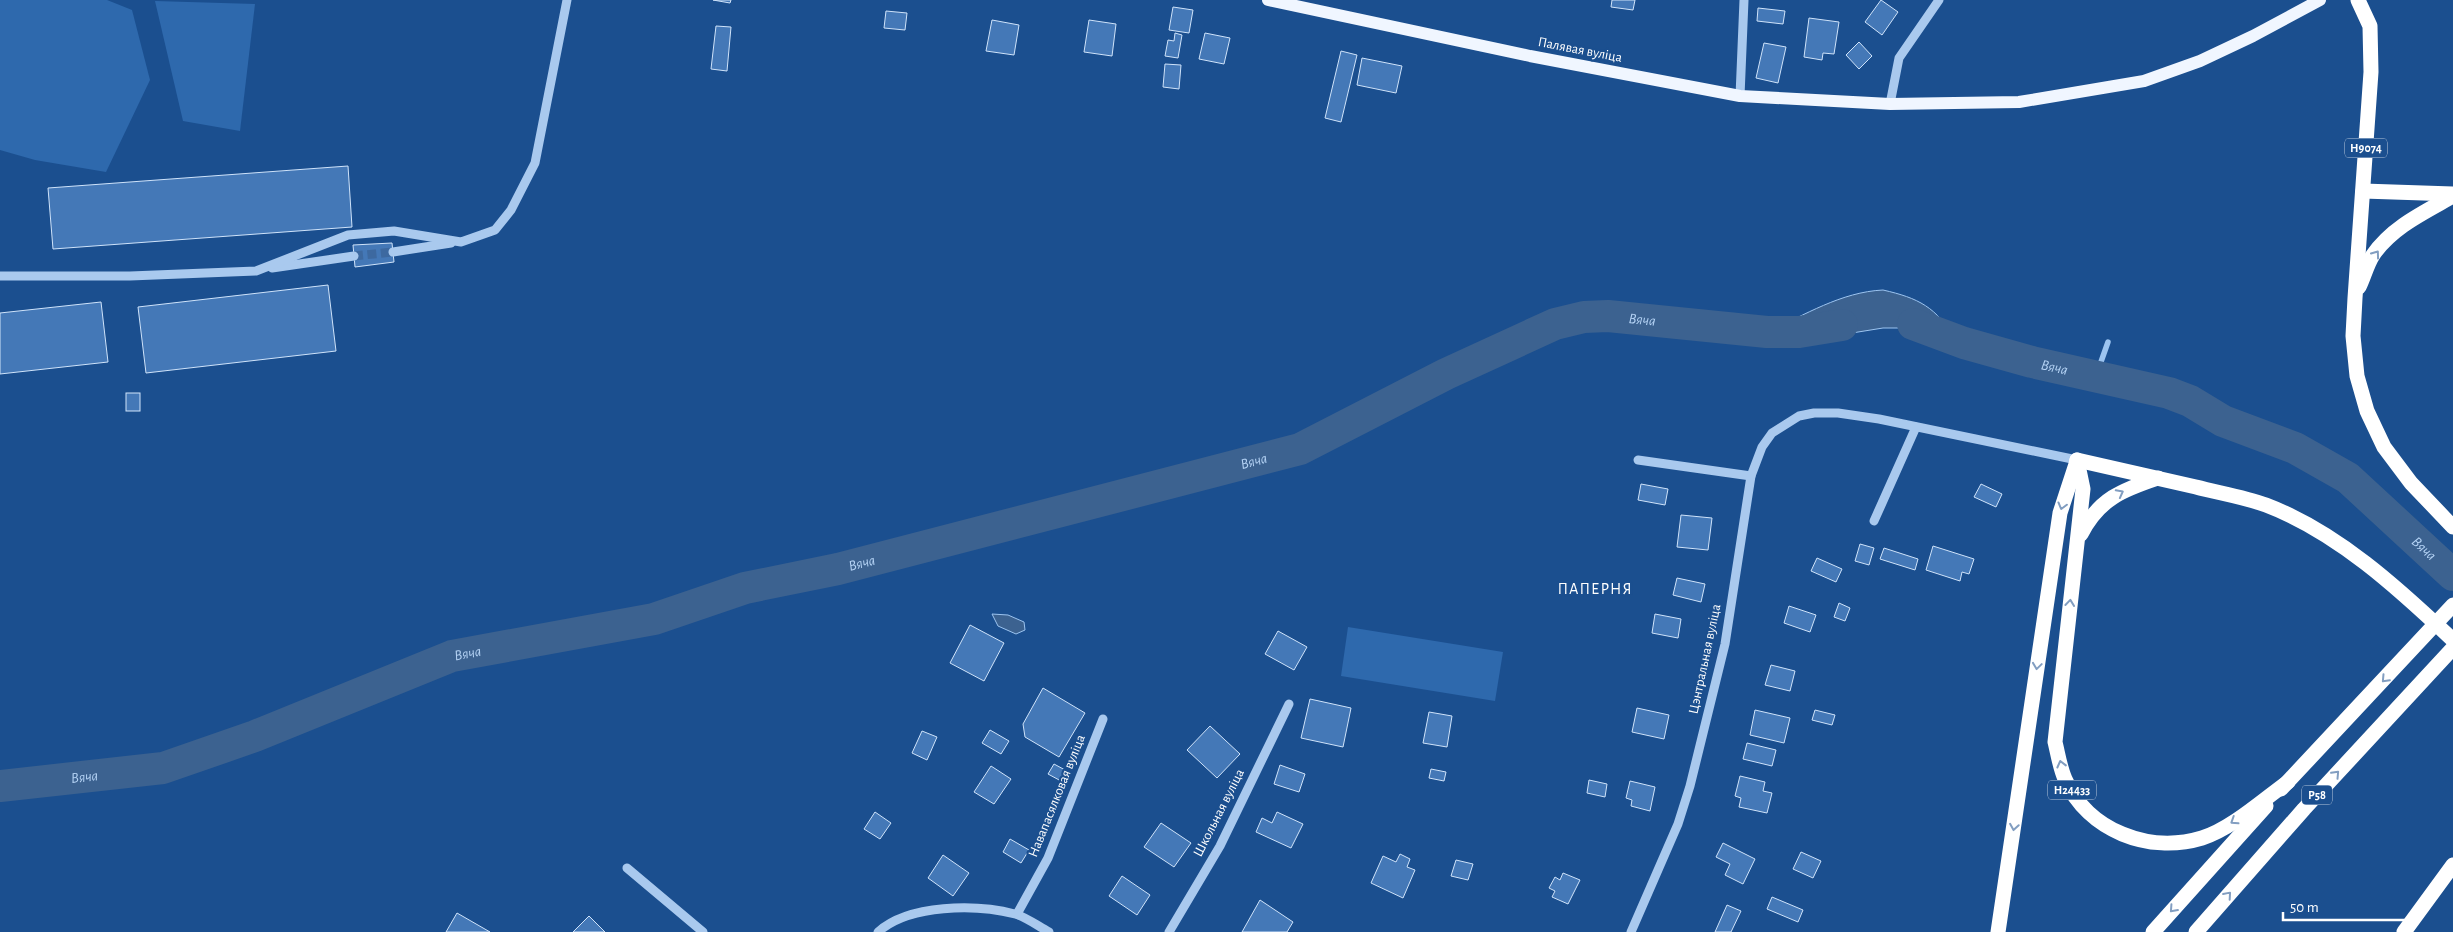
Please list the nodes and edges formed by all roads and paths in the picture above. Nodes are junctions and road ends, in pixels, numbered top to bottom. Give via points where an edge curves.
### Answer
1 (567, 0) edge
2 (1268, 0) edge
3 (1744, 0) edge
4 (1939, 0) edge
5 (2320, 0) edge
6 (2358, 0) edge
7 (1740, 96) junction
8 (1890, 104) junction
9 (2363, 191) junction
10 (2453, 195) edge
11 (461, 242) junction
12 (393, 252) tunnel mouth
13 (354, 256) tunnel mouth
14 (256, 271) junction
15 (0, 276) edge
16 (2354, 298) junction
17 (1916, 427) junction
18 (1638, 460) dead end
19 (2077, 460) junction
20 (1751, 476) junction
21 (2158, 478) junction
22 (1874, 521) dead end
23 (2453, 527) edge
24 (2077, 542) junction
25 (2453, 605) edge
26 (2453, 640) edge
27 (2453, 648) edge
28 (1289, 704) dead end
29 (1103, 719) dead end
30 (2288, 782) junction
31 (2453, 866) edge
32 (627, 868) dead end
33 (1016, 914) junction
34 (703, 932) edge
35 (878, 932) edge
36 (1049, 932) edge
37 (1169, 932) edge
38 (1631, 932) edge
39 (1998, 932) edge
40 (2153, 932) edge
41 (2196, 932) edge
42 (2404, 932) edge

1 - 11 street via 535,164 511,210 495,230
2 - 7 main road, Палявая вуліца via 1540,58
3 - 7 street
4 - 8 street via 1899,58
5 - 8 main road, Палявая вуліца via 2200,61 2144,81 2019,102
6 - 9 highway, Н9074 via 2370,26 2371,72
7 - 8 main road, Палявая вуліца
9 - 10 highway, Н9074
9 - 16 highway, Н9074
16 -> 10 highway, Н9074 via 2373,255 2390,237 2404,224
11 - 12 street
11 - 14 street via 394,231 348,235
13 - 14 street
14 - 15 street via 130,276
16 - 23 highway, Н9074 via 2357,376 2367,412 2384,447 2411,483
17 - 19 street
17 - 20 street, Цэнтральная вуліца via 1858,415 1814,413 1799,416 1772,433 1762,447
17 - 22 street
18 - 20 street
19 - 21 highway
19 - 24 highway, Н24433 via 2083,489
19 -> 39 highway via 2060,513
20 - 38 street, Цэнтральная вуліца via 1725,644 1690,786 1678,824
24 -> 21 highway, Н24433 via 2099,507 2132,487
21 - 26 highway via 2265,505 2302,522 2356,557
30 -> 24 highway, Н24433 via 2234,822 2203,838 2165,844 2128,837 2112,830 2084,808 2064,779 2055,742
25 -> 30 highway, Р58
41 -> 27 highway, Р58
28 - 37 street, Школьная вуліца via 1220,846
29 - 33 street, Навапасялковая вуліца via 1048,858
30 -> 40 highway, Р58
31 - 42 highway
32 - 34 street
33 - 35 street via 969,907 922,912 885,926
33 - 36 street

